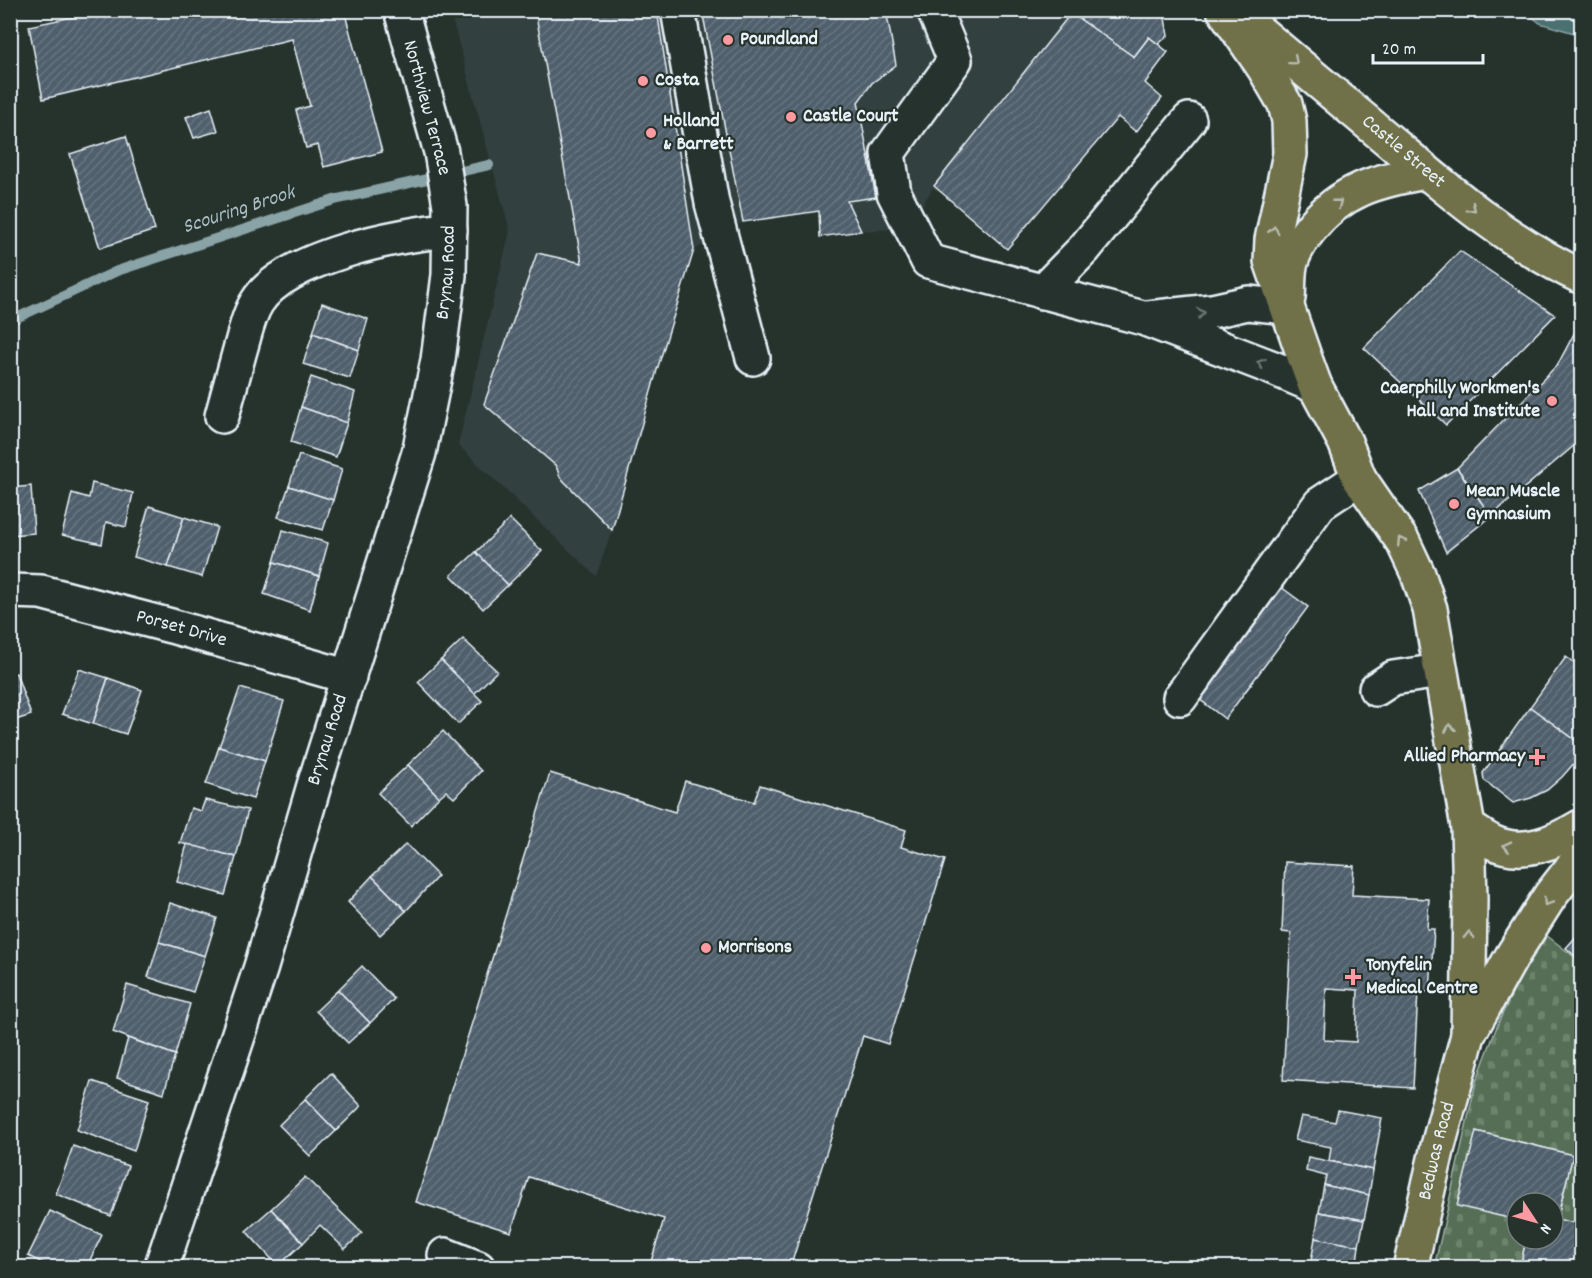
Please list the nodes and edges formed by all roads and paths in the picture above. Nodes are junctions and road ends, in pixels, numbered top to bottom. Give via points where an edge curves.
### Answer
1 (401, 10) edge
2 (678, 10) edge
3 (934, 10) edge
4 (1224, 10) edge
5 (1233, 10) edge
6 (1189, 120) dead end
7 (1426, 172) junction
8 (450, 218) junction
9 (1581, 277) edge
10 (1041, 292) junction
11 (1287, 307) junction
12 (1143, 318) junction
13 (753, 358) dead end
14 (1315, 386) junction
15 (222, 416) dead end
16 (1359, 478) junction
17 (10, 591) edge
18 (1440, 671) junction
19 (349, 677) junction
20 (1376, 689) dead end
21 (1180, 698) dead end
22 (1581, 826) edge
23 (1468, 827) junction
24 (1581, 855) edge
25 (1468, 1035) junction
26 (445, 1255) dead end
27 (161, 1268) edge
28 (478, 1268) edge
29 (1410, 1268) edge

1 - 8 street, Northview Terrace via 441,152
2 - 13 street via 712,203
3 - 10 street via 955,60 888,153 894,193 928,261
11 -> 4 main road via 1271,261 1290,154 1289,121 1285,104 1264,68
5 -> 7 main road, Castle Street
6 - 10 street via 1083,249
7 -> 9 main road, Castle Street via 1520,243
11 -> 7 main road via 1291,265 1301,240 1316,222 1353,192 1377,182
8 - 15 street via 415,233 307,264 262,294 251,312
8 - 19 street, Brynau Road via 449,276 438,360 419,453
10 - 12 street
12 -> 11 street via 1194,314 1248,303
11 - 14 main road
14 -> 12 street
14 - 16 main road via 1346,442
18 -> 16 main road via 1430,609 1418,574 1403,542
16 - 21 street via 1320,504
17 - 19 street, Porset Drive via 41,592
18 - 20 street via 1393,678
23 -> 18 main road
19 - 27 street, Brynau Road via 261,967
22 -> 23 main road via 1557,840 1519,849 1494,843
25 -> 23 main road
24 -> 25 main road via 1518,946
25 - 29 main road, Bedwas Road
26 - 28 street

